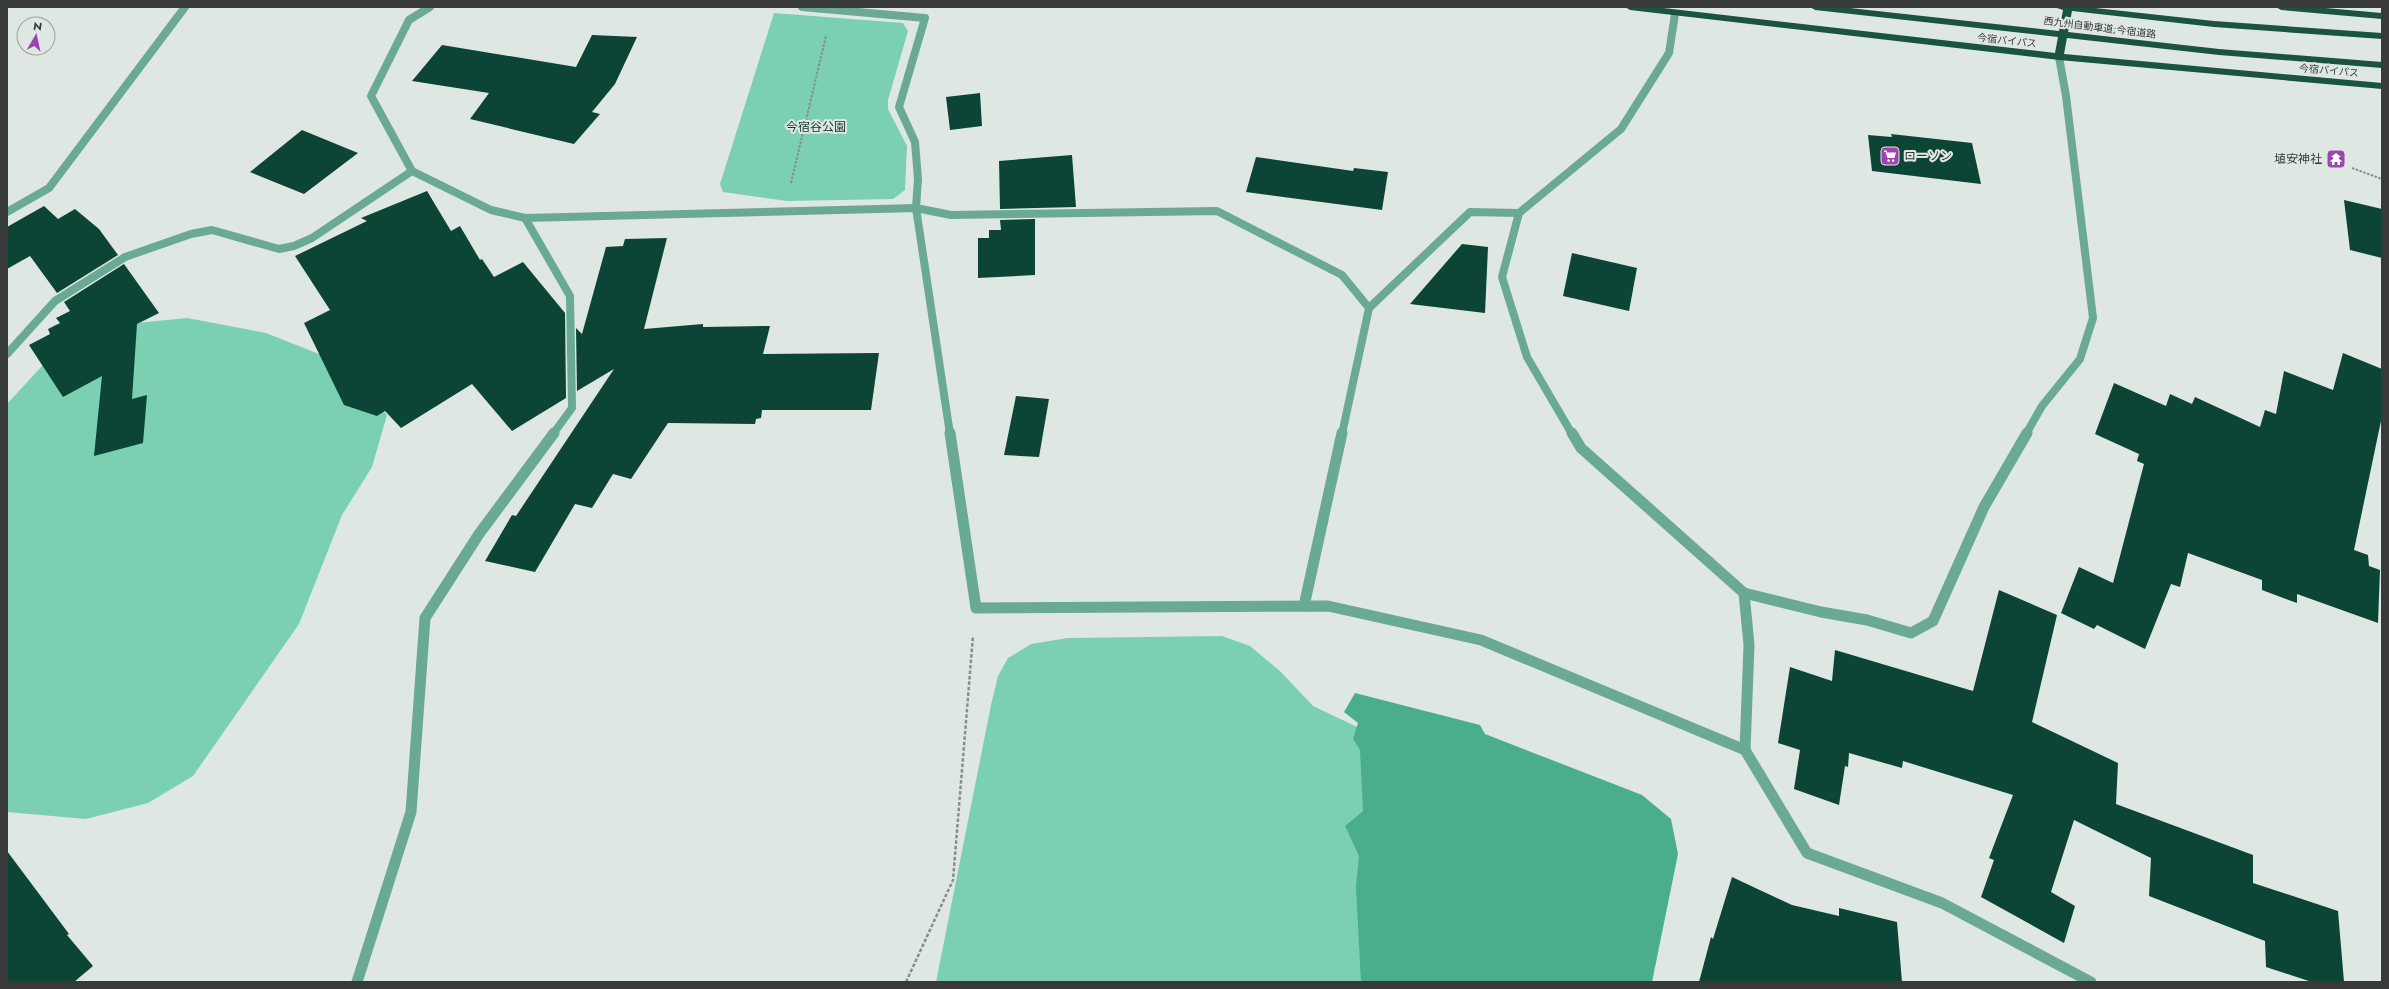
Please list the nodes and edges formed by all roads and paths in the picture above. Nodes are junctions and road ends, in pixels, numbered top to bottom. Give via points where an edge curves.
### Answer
1 (185, 7) edge
2 (430, 7) edge
3 (802, 7) edge
4 (1630, 7) edge
5 (1815, 7) edge
6 (2059, 7) edge
7 (2068, 7) edge
8 (2281, 7) edge
9 (834, 9) junction
10 (1675, 14) junction
11 (2382, 16) edge
12 (2382, 36) edge
13 (2059, 57) junction
14 (2382, 66) edge
15 (2382, 86) edge
16 (2352, 168) dead end
17 (412, 171) junction
18 (2382, 179) edge
19 (916, 208) junction
20 (782, 211) junction
21 (7, 212) edge
22 (1519, 213) junction
23 (525, 218) junction
24 (1369, 308) junction
25 (7, 354) edge
26 (1744, 593) junction
27 (1304, 606) junction
28 (976, 608) junction
29 (1744, 750) junction
30 (357, 982) edge
31 (906, 982) edge
32 (2091, 982) edge

1 - 21 street via 49,188
2 - 17 street via 409,20 371,96
3 - 9 street
4 - 10 highway, 今宿バイパス
5 - 14 highway, 西九州自動車道;今宿道路 via 2219,52
6 - 12 highway, 西九州自動車道;今宿道路 via 2214,24
7 - 13 highway
8 - 11 highway
9 - 19 street via 925,18 899,107 915,142 918,179
9 - 20 path
10 - 13 highway, 今宿バイパス
10 - 22 street via 1669,53 1621,129
13 - 15 highway, 今宿バイパス
13 - 26 street via 2093,318 2080,359 2042,406 1984,507 1933,621 1911,633 1867,620 1821,612
16 - 18 path
17 - 23 street via 491,210
17 - 25 street via 312,238 294,246 279,249 212,230 192,234 124,257 56,301
19 - 20 street
19 - 24 street via 951,215 1217,211 1342,275
19 - 28 street
20 - 23 street
22 - 24 street via 1470,212
22 - 26 street via 1502,277 1527,357 1581,448
23 - 30 street via 570,296 572,408 479,534 425,618 411,812
24 - 27 street
26 - 29 street via 1749,645
27 - 28 street
27 - 29 street via 1328,606 1481,640
28 - 31 path via 953,880
29 - 32 street via 1807,853 1942,903

